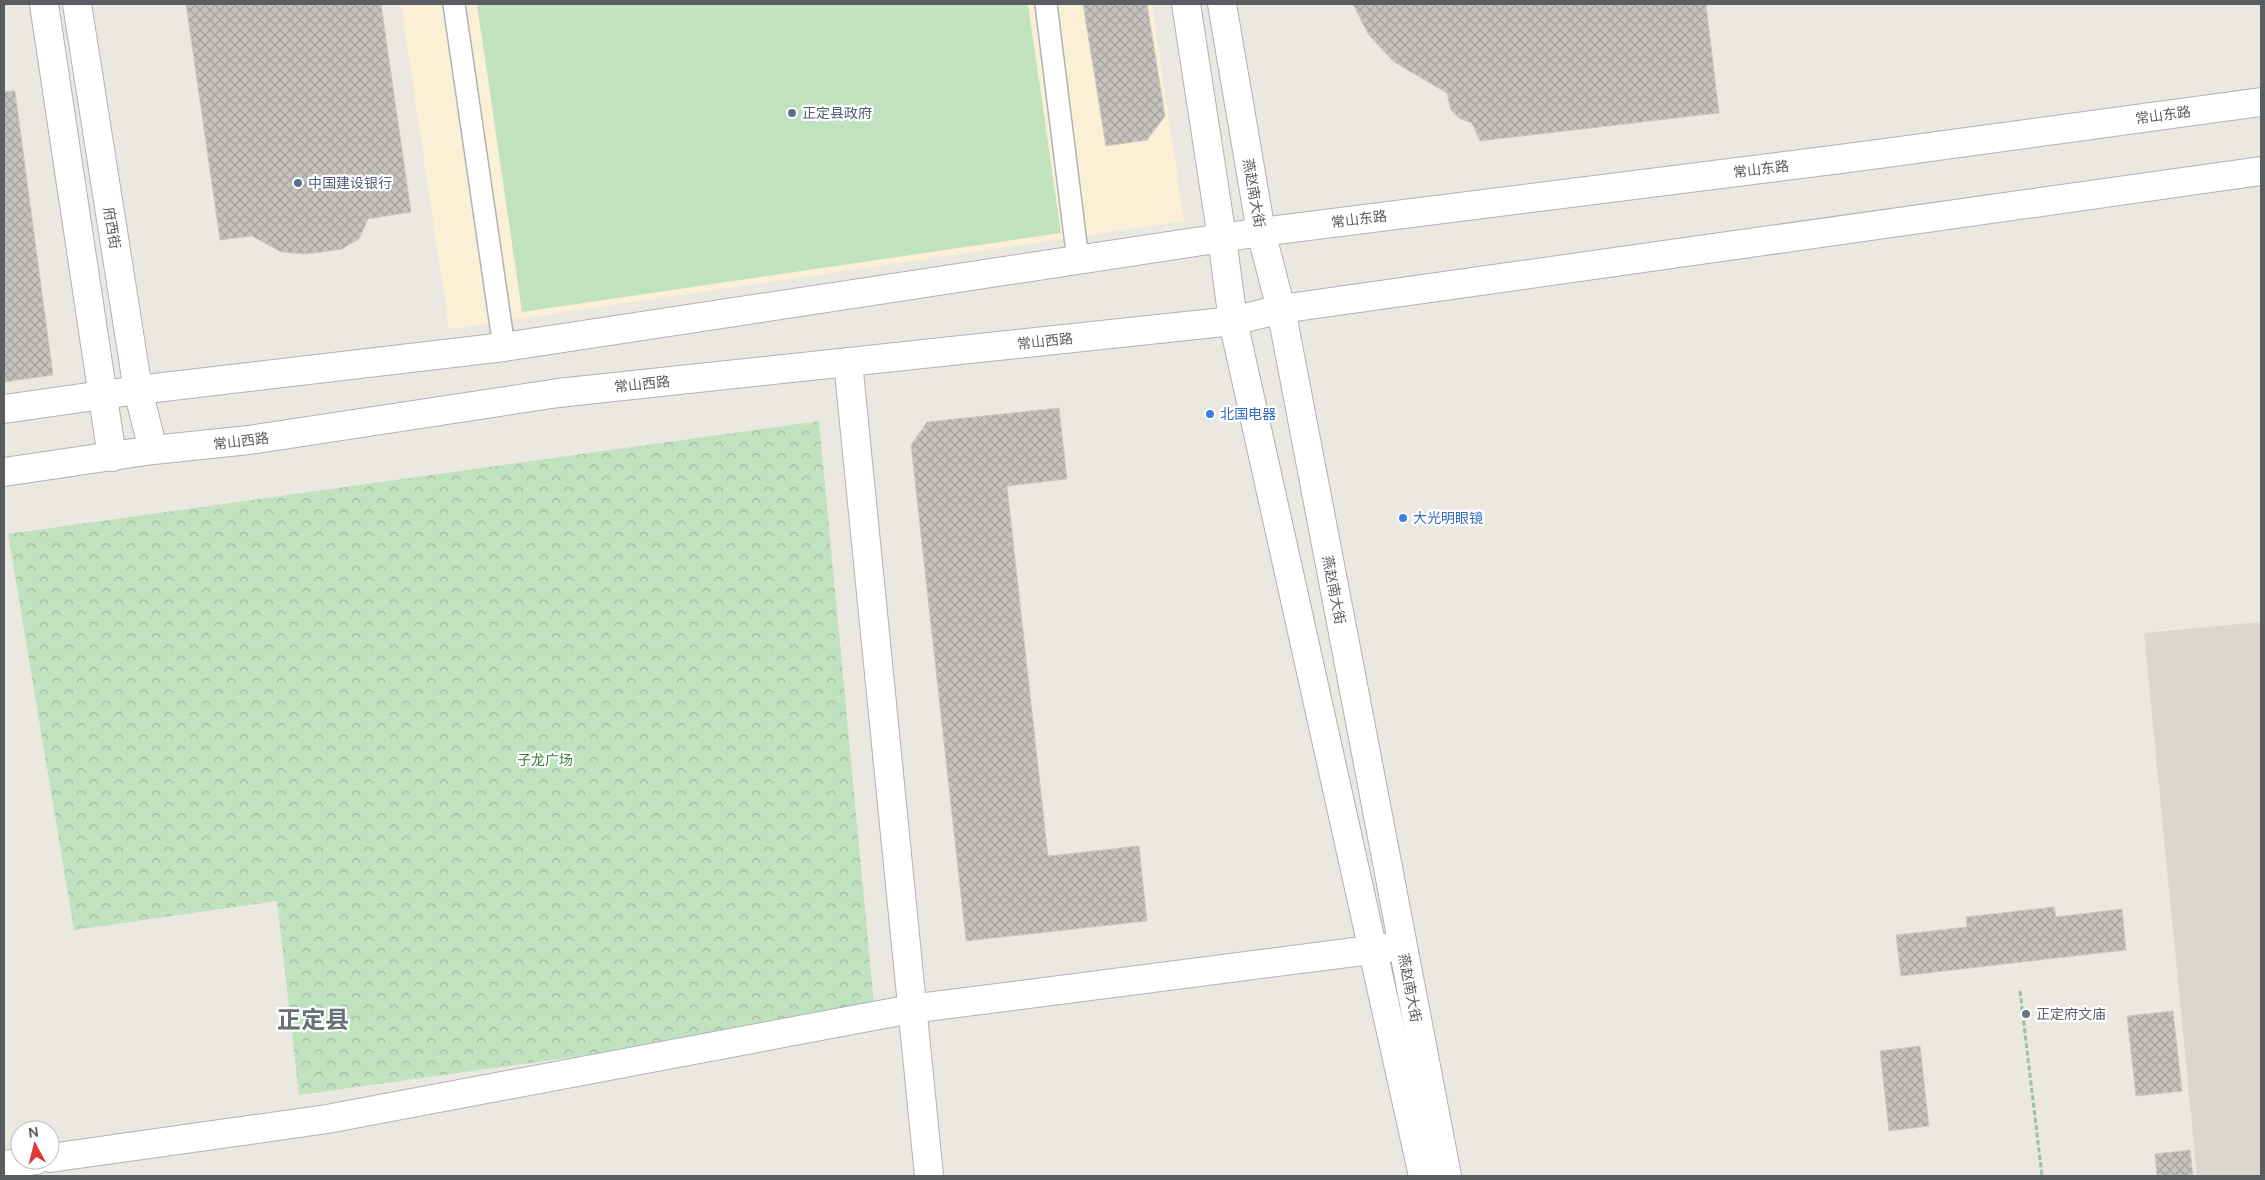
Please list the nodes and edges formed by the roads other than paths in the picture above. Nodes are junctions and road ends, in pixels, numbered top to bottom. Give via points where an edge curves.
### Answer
1 (44, 4) edge
2 (77, 4) edge
3 (454, 4) edge
4 (1046, 4) edge
5 (1186, 4) edge
6 (1222, 4) edge
7 (2261, 102) edge
8 (2261, 172) edge
9 (1261, 232) junction
10 (1222, 238) junction
11 (1078, 260) junction
12 (1281, 309) junction
13 (1233, 321) junction
14 (504, 347) junction
15 (848, 362) junction
16 (138, 390) junction
17 (102, 395) junction
18 (4, 409) edge
19 (153, 450) junction
20 (112, 457) junction
21 (4, 472) edge
22 (1402, 946) junction
23 (1374, 950) junction
24 (911, 1009) junction
25 (60, 1157) edge
26 (929, 1176) edge
27 (1423, 1176) edge
28 (1447, 1176) edge

1 - 17 main road
2 - 16 main road, 府西街
3 - 14 lane
4 - 11 lane
5 - 10 main road
6 - 9 main road, 燕赵南大街
7 - 9 main road, 常山东路
8 - 12 main road
9 - 10 main road
9 - 12 main road, 燕赵南大街
10 - 11 main road
10 - 13 main road
11 - 14 main road
12 - 13 main road, 常山西路
12 - 22 main road, 燕赵南大街
13 - 15 main road, 常山西路
13 - 23 main road
14 - 16 main road
15 - 19 main road, 常山西路 via 558,392 249,440
15 - 24 main road
16 - 17 main road
16 - 19 main road, 府西街
17 - 18 main road
17 - 20 main road
19 - 20 main road, 常山西路
20 - 21 main road, 常山西路
22 - 23 main road
22 - 28 main road, 燕赵南大街
23 - 24 main road
23 - 27 main road
24 - 25 main road via 327,1119
24 - 26 main road

